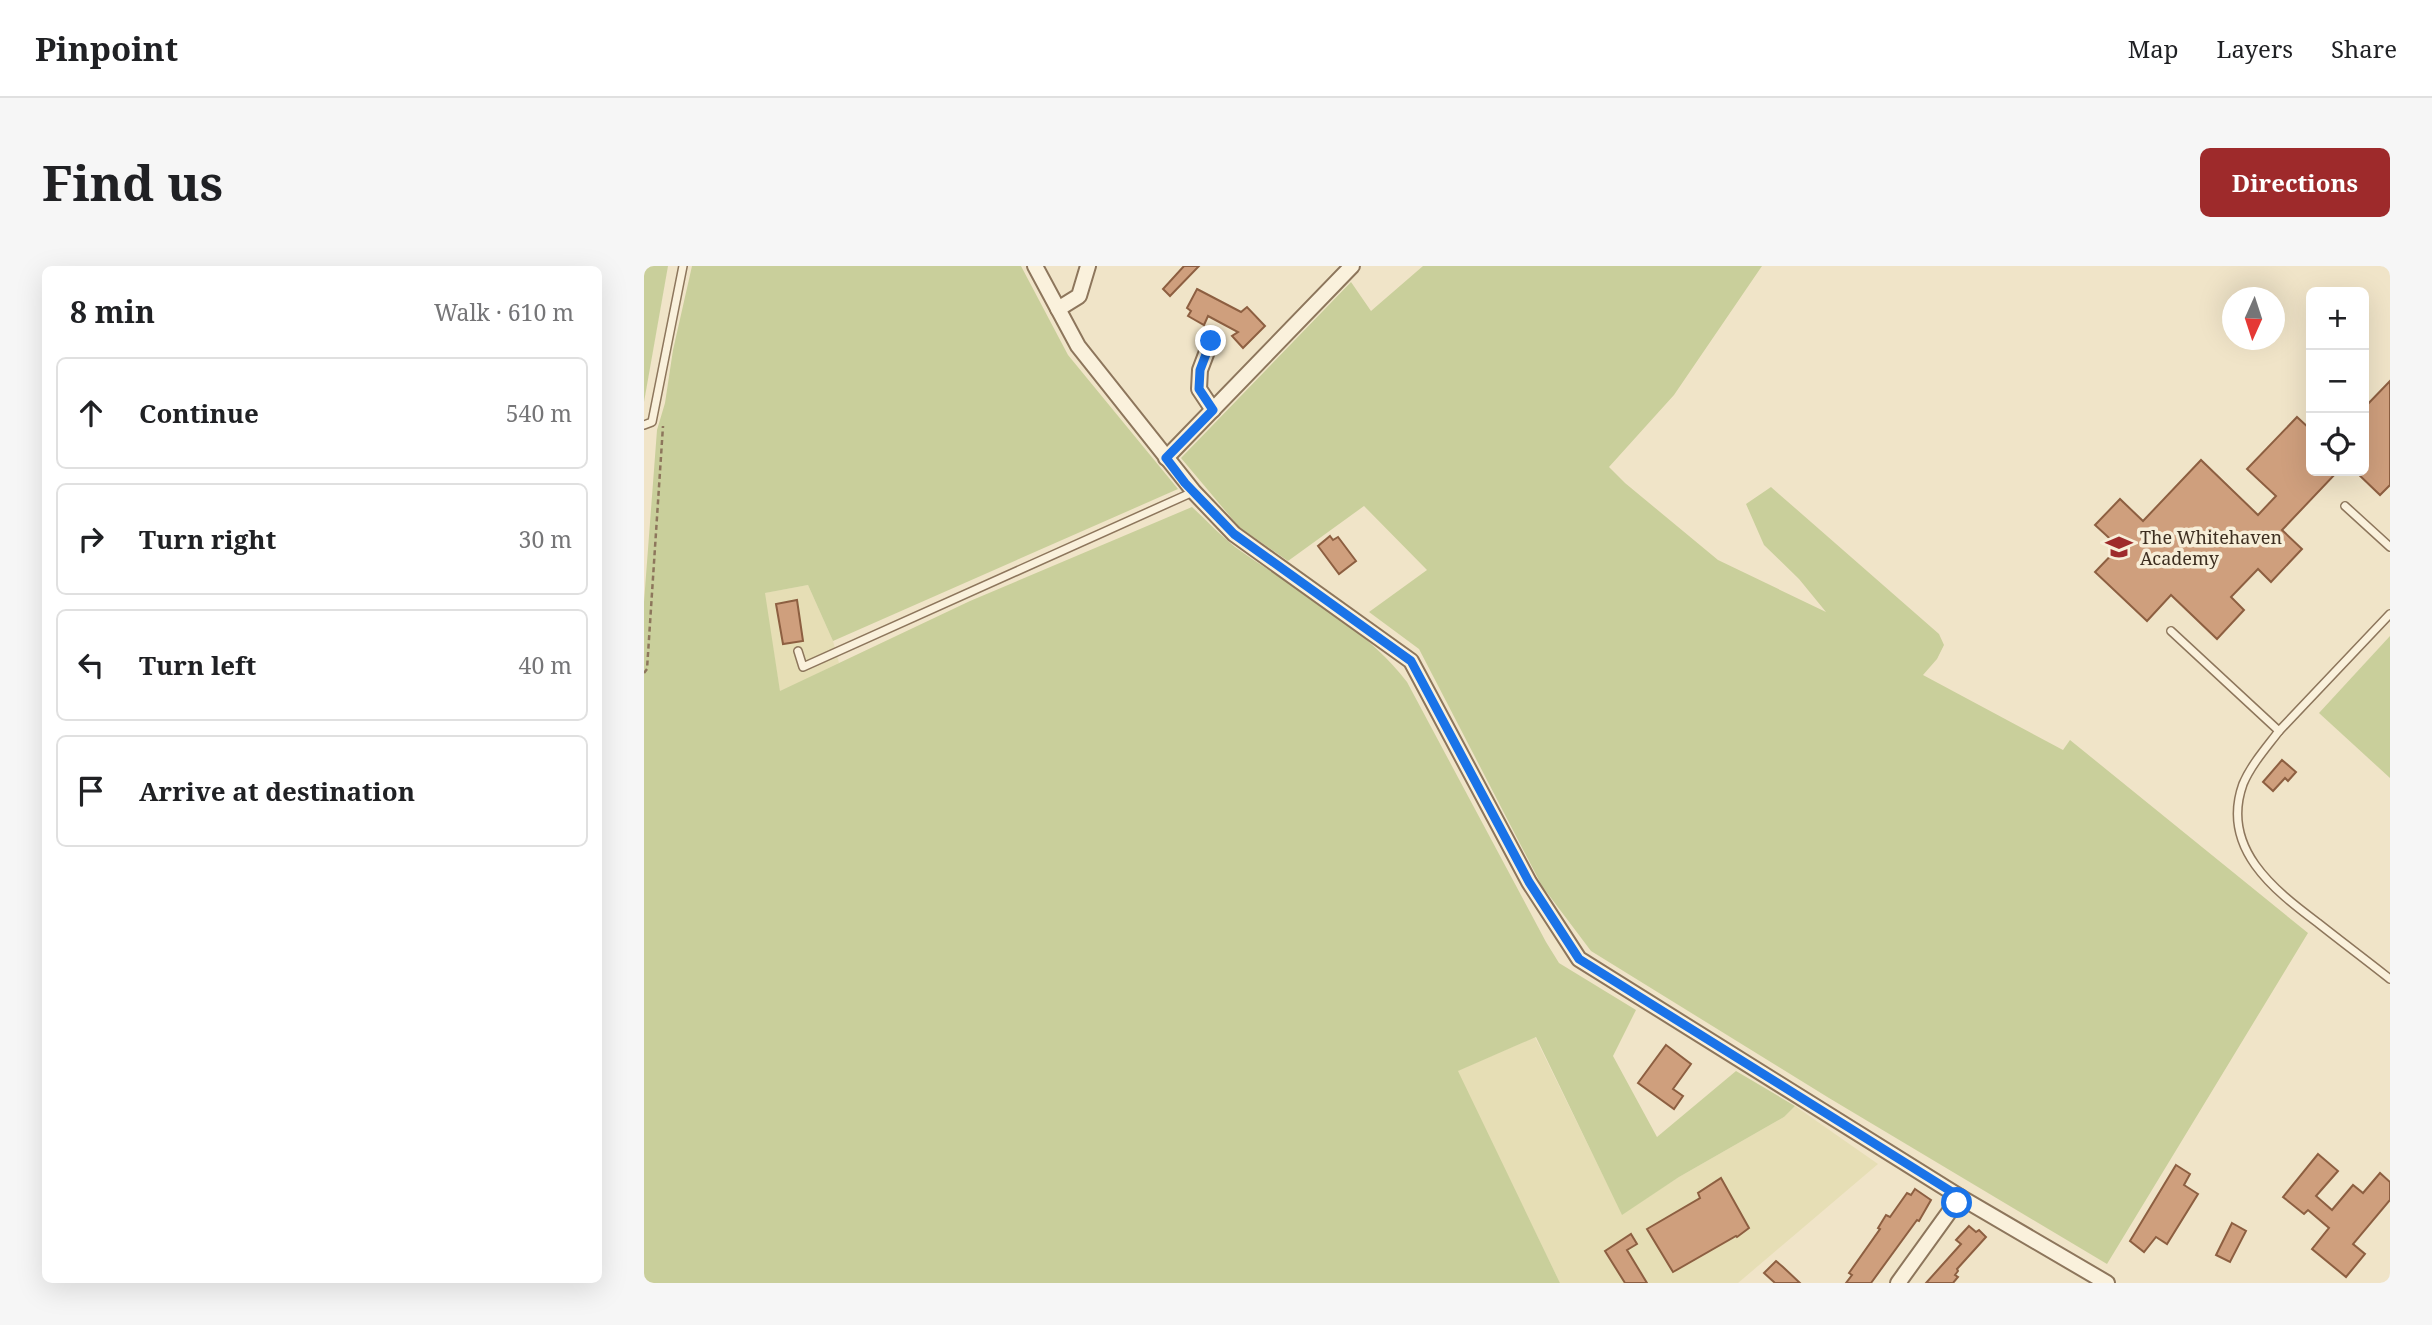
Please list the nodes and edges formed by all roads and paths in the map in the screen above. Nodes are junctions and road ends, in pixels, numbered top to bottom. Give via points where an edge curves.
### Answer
1 (683, 266) edge
2 (1035, 266) edge
3 (1088, 266) edge
4 (1352, 266) edge
5 (1058, 309) junction
6 (1211, 341) dead end
7 (655, 405) junction
8 (1213, 410) junction
9 (644, 425) edge
10 (1166, 458) junction
11 (1194, 492) junction
12 (2345, 506) dead end
13 (2390, 547) edge
14 (2390, 614) edge
15 (2171, 631) dead end
16 (798, 651) dead end
17 (644, 673) edge
18 (2279, 731) junction
19 (2390, 979) edge
20 (1960, 1197) junction
21 (1898, 1283) edge
22 (2107, 1283) edge

1 - 7 lane
2 - 5 street
3 - 5 street via 1079,296
4 - 8 street
5 - 10 street via 1078,346
6 - 8 street via 1200,370 1199,389
7 - 9 lane via 652,422
7 - 17 path via 663,415
8 - 10 street
10 - 11 street
11 - 16 lane via 803,667
11 - 20 street via 1234,534 1411,661 1529,882 1579,959
12 - 13 lane
14 - 18 lane
15 - 18 lane
18 - 19 lane via 2252,767 2241,791 2238,815 2245,847 2266,881 2283,897
20 - 21 street
20 - 22 street

